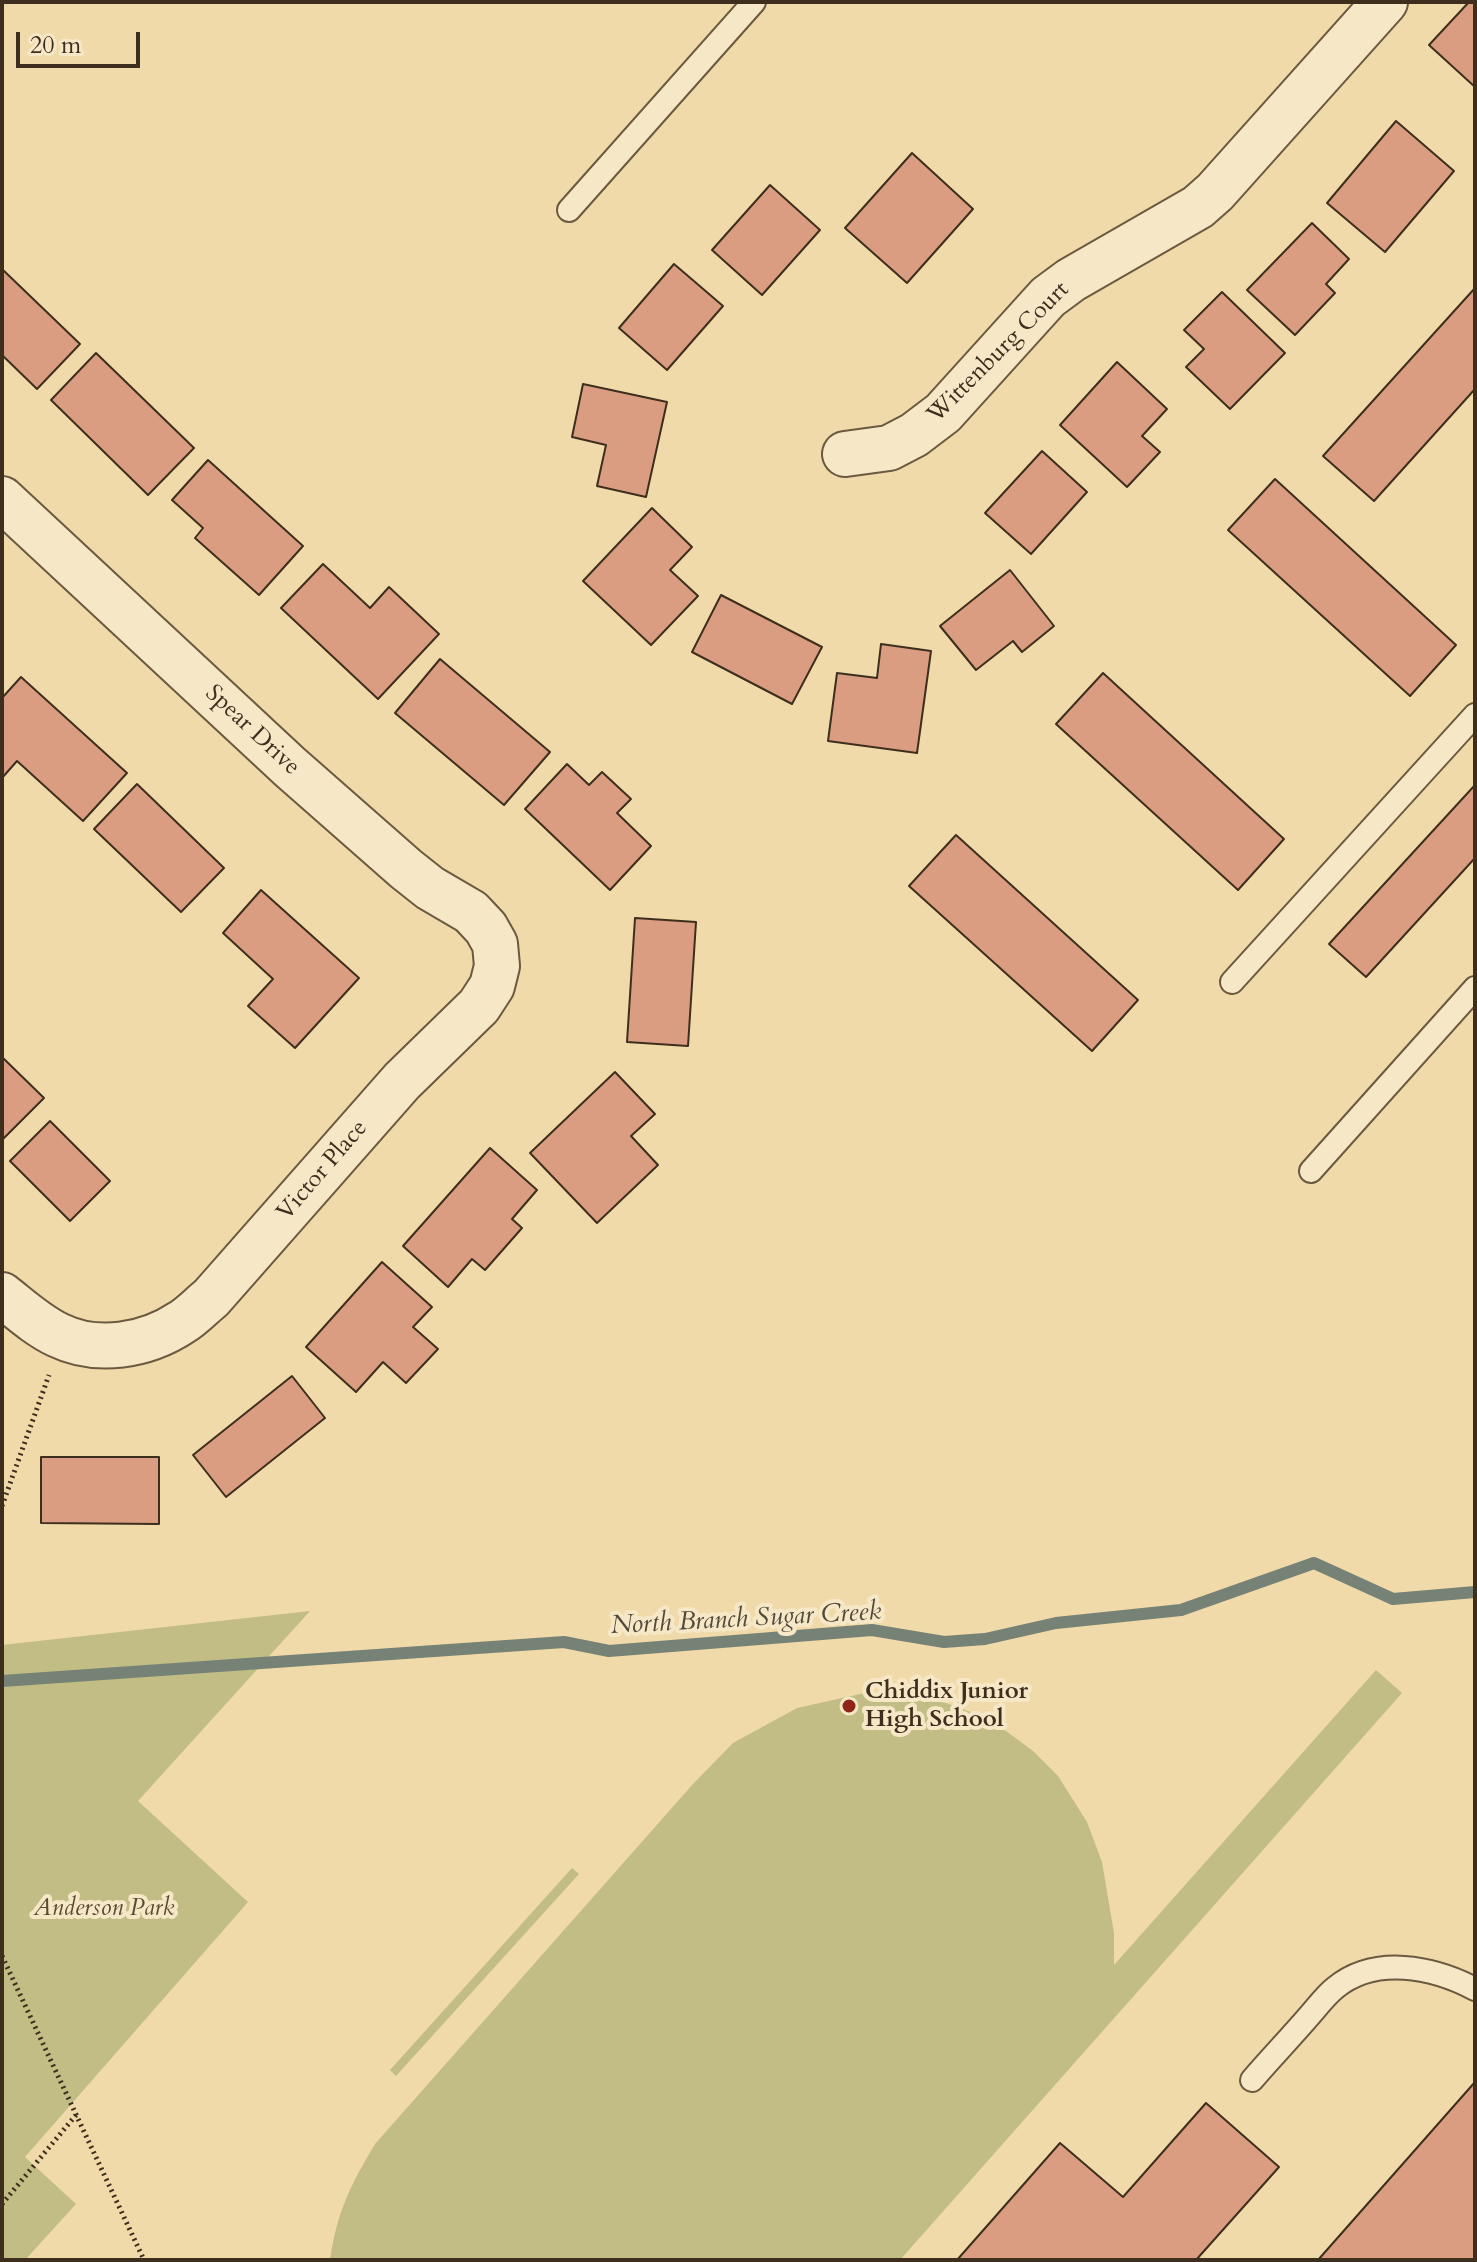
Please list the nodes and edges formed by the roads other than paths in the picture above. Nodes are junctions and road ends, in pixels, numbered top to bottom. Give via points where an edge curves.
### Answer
1 (754, 2) edge
2 (1385, 2) edge
3 (569, 210) dead end
4 (845, 454) dead end
5 (2, 499) edge
6 (1475, 715) edge
7 (497, 959) joint
8 (1232, 982) dead end
9 (1475, 988) edge
10 (1311, 1171) dead end
11 (2, 1295) edge
12 (1475, 1989) edge
13 (1252, 2080) dead end

1 - 3 lane
2 - 4 street, Wittenburg Court via 1198,207 1059,288 943,413 914,435 889,448
5 - 7 street, Spear Drive via 290,767 406,869 471,912 495,944
6 - 8 lane
7 - 11 street, Victor Place via 492,986 479,1006 402,1081 211,1298 184,1321 141,1340 96,1347 57,1335
9 - 10 lane
12 - 13 lane via 1416,1969 1380,1967 1353,1976 1334,1988

